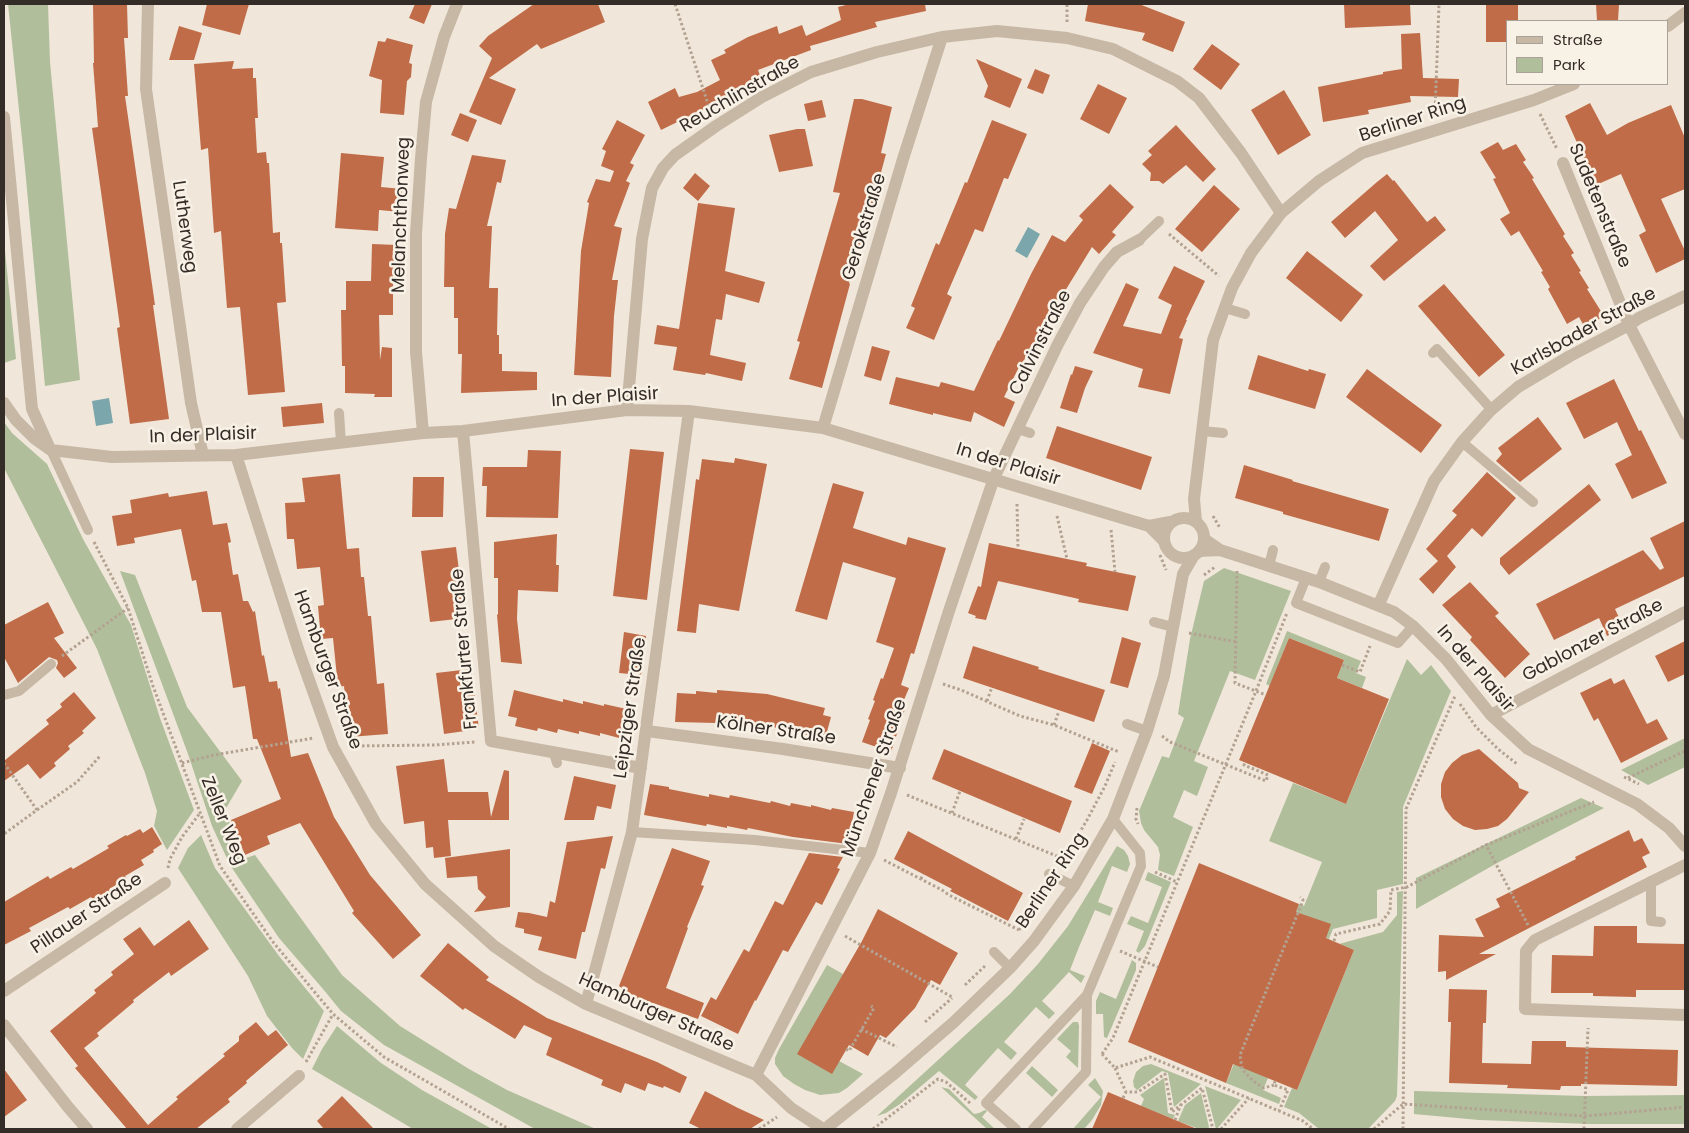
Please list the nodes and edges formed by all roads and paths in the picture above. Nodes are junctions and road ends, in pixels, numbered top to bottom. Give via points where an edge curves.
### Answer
1 (148, 4) edge
2 (457, 4) edge
3 (675, 4) edge
4 (1439, 4) edge
5 (1685, 13) edge
6 (1669, 25) edge
7 (942, 37) junction
8 (1572, 85) edge
9 (4, 117) edge
10 (716, 126) junction
11 (1546, 127) dead end
12 (1435, 130) junction
13 (1564, 163) joint
14 (1281, 213) junction
15 (1159, 221) dead end
16 (1168, 233) dead end
17 (1139, 240) joint
18 (1218, 275) dead end
19 (1685, 296) edge
20 (1225, 308) junction
21 (1245, 314) dead end
22 (1629, 325) junction
23 (1433, 353) dead end
24 (4, 403) edge
25 (627, 410) junction
26 (1492, 410) junction
27 (689, 411) junction
28 (339, 413) dead end
29 (822, 428) junction
30 (463, 431) junction
31 (1202, 431) junction
32 (1223, 432) dead end
33 (423, 433) junction
34 (1685, 434) edge
35 (341, 443) junction
36 (1455, 447) junction
37 (51, 450) junction
38 (203, 454) junction
39 (236, 455) junction
40 (994, 478) junction
41 (1022, 487) junction
42 (1062, 500) junction
43 (1194, 500) junction
44 (1533, 502) dead end
45 (1115, 516) junction
46 (1183, 517) junction
47 (1196, 521) junction
48 (1170, 522) junction
49 (1149, 526) junction
50 (88, 530) joint
51 (1204, 539) junction
52 (1163, 540) junction
53 (1018, 548) dead end
54 (1220, 550) junction
55 (1273, 550) dead end
56 (1196, 553) junction
57 (1175, 556) junction
58 (1067, 559) dead end
59 (1268, 566) junction
60 (1325, 567) dead end
61 (1238, 569) dead end
62 (1116, 572) dead end
63 (1183, 574) junction
64 (1306, 578) junction
65 (1319, 582) junction
66 (1379, 604) junction
67 (128, 608) junction
68 (1289, 608) dead end
69 (1685, 612) edge
70 (1154, 622) dead end
71 (1174, 626) junction
72 (1413, 626) junction
73 (1188, 633) dead end
74 (1236, 642) junction
75 (1364, 662) dead end
76 (51, 664) joint
77 (1342, 665) dead end
78 (928, 679) junction
79 (1462, 679) junction
80 (992, 687) dead end
81 (1256, 691) junction
82 (1266, 695) dead end
83 (4, 696) edge
84 (987, 701) junction
85 (1059, 711) dead end
86 (1491, 715) junction
87 (1054, 725) junction
88 (1128, 725) joint
89 (647, 731) junction
90 (1147, 731) junction
91 (1160, 734) dead end
92 (309, 739) dead end
93 (491, 741) junction
94 (333, 746) junction
95 (1685, 751) edge
96 (1119, 752) junction
97 (100, 756) dead end
98 (182, 762) junction
99 (4, 763) edge
100 (1245, 763) dead end
101 (1226, 764) junction
102 (641, 768) junction
103 (900, 768) junction
104 (893, 789) junction
105 (1611, 790) junction
106 (960, 791) dead end
107 (37, 810) junction
108 (200, 813) junction
109 (952, 813) junction
110 (1024, 818) dead end
111 (1113, 819) junction
112 (632, 832) junction
113 (4, 834) edge
114 (1016, 839) junction
115 (1486, 845) junction
116 (1685, 846) edge
117 (870, 854) junction
118 (1064, 858) junction
119 (1685, 865) edge
120 (1141, 866) junction
121 (923, 874) dead end
122 (1051, 875) junction
123 (921, 879) junction
124 (1651, 881) junction
125 (1177, 882) junction
126 (165, 883) joint
127 (1074, 886) junction
128 (1407, 887) junction
129 (1300, 897) dead end
130 (1662, 922) dead end
131 (831, 928) junction
132 (1019, 930) junction
133 (1535, 940) junction
134 (1334, 941) dead end
135 (1108, 946) junction
136 (995, 953) junction
137 (1145, 961) junction
138 (1158, 967) dead end
139 (1010, 968) junction
140 (4, 992) edge
141 (1087, 995) junction
142 (952, 997) junction
143 (586, 1004) junction
144 (871, 1006) dead end
145 (1588, 1012) junction
146 (333, 1014) junction
147 (1685, 1015) edge
148 (925, 1022) dead end
149 (4, 1025) edge
150 (861, 1028) junction
151 (1113, 1038) dead end
152 (904, 1041) dead end
153 (846, 1049) dead end
154 (1102, 1054) dead end
155 (1115, 1068) junction
156 (756, 1075) junction
157 (298, 1076) joint
158 (1126, 1092) junction
159 (1123, 1098) dead end
160 (1249, 1098) junction
161 (986, 1103) junction
162 (1182, 1103) junction
163 (1403, 1104) junction
164 (1685, 1107) edge
165 (1279, 1111) junction
166 (1584, 1116) junction
167 (1175, 1120) dead end
168 (87, 1129) edge
169 (237, 1129) edge
170 (509, 1129) edge
171 (824, 1129) edge
172 (873, 1129) edge
173 (1016, 1129) edge
174 (1033, 1129) edge
175 (1213, 1129) edge
176 (1221, 1129) edge
177 (1313, 1129) edge
178 (1374, 1129) edge
179 (1403, 1129) edge
180 (1584, 1129) edge

1 - 38 street, Lutherweg via 146,89 191,403
2 - 33 street, Melanchthonweg via 426,102 421,158 416,234 416,342
3 - 10 path
4 - 12 path
5 - 6 street
7 - 10 street, Reuchlinstraße via 811,72
7 - 14 street, Reuchlinstraße via 997,31 1067,38 1113,49 1154,68 1199,98
7 - 29 street, Gerokstraße
8 - 12 street, Berliner Ring via 1534,100
9 - 37 street via 32,409
10 - 25 street, Reuchlinstraße via 674,155 652,188 642,239
11 - 13 path, Sudetenstraße
12 - 14 street, Berliner Ring via 1362,153
13 - 22 street, Sudetenstraße
14 - 20 street, Berliner Ring via 1250,253
15 - 17 lane
16 - 18 path
17 - 40 street, Calvinstraße via 1117,252 1080,303 1058,344 1024,431
19 - 22 street, Karlsbader Straße
20 - 21 lane
20 - 31 street, Berliner Ring via 1213,340
22 - 26 street, Karlsbader Straße via 1518,387
22 - 34 street, Sudetenstraße
23 - 26 lane via 1437,349
24 - 37 street via 34,438
25 - 27 street, In der Plaisir
25 - 30 street, In der Plaisir
26 - 36 street, Karlsbader Straße
27 - 29 street, In der Plaisir
27 - 89 street, Leipziger Straße
28 - 35 lane
29 - 40 street, In der Plaisir
30 - 33 street, In der Plaisir
30 - 93 street, Frankfurter Straße
31 - 32 lane
31 - 43 street, Berliner Ring
33 - 35 street, In der Plaisir
35 - 39 street, In der Plaisir
36 - 44 lane
36 - 66 street, Karlsbader Straße via 1412,520
37 - 38 street, In der Plaisir via 112,457
37 - 50 lane
38 - 39 street, In der Plaisir
39 - 94 street, Hamburger Straße via 299,652
40 - 41 street, In der Plaisir
40 - 78 street, Münchener Straße
41 - 42 street, In der Plaisir
41 - 53 path via 1017,502
42 - 45 street, In der Plaisir
42 - 58 path via 1057,516
43 - 46 street, Berliner Ring
43 - 47 street, Berliner Ring
45 - 49 street, In der Plaisir
45 - 62 path via 1111,529
46 - 47 street
46 - 48 street
47 - 51 street
48 - 49 street, In der Plaisir
48 - 52 street
49 - 52 street, In der Plaisir
50 - 67 path, Zeller Weg
51 - 54 street, In der Plaisir
51 - 56 street
52 - 57 street via 1165,547
54 - 56 street, In der Plaisir
54 - 59 street, In der Plaisir
55 - 59 lane
56 - 57 street via 1181,558
56 - 63 street, Berliner Ring
57 - 63 street
59 - 64 street, In der Plaisir
60 - 65 lane
61 - 74 path
63 - 71 street, Berliner Ring
64 - 65 street, In der Plaisir
64 - 72 lane via 1296,603 1398,643
65 - 66 street, In der Plaisir
66 - 72 street, In der Plaisir
67 - 76 path
67 - 98 path, Zeller Weg
68 - 81 path
69 - 86 street, Gablonzer Straße via 1540,684
70 - 71 lane
71 - 90 street, Berliner Ring via 1164,676
72 - 79 street, In der Plaisir
73 - 74 path
74 - 81 path via 1236,683
75 - 77 path via 1360,672
76 - 83 lane via 18,691
78 - 84 path
78 - 103 street, Münchener Straße
79 - 86 street, In der Plaisir
79 - 128 path via 1406,809
80 - 84 path
81 - 82 path
81 - 101 path
84 - 87 path via 1020,716
85 - 87 path
86 - 105 street, In der Plaisir via 1528,749
87 - 96 path
88 - 90 lane
88 - 96 path
89 - 102 street, Leipziger Straße
89 - 103 street, Kölner Straße
90 - 111 street, Berliner Ring
91 - 101 path via 1170,742
92 - 98 path
93 - 94 path
93 - 102 street, Frankfurter Straße via 556,758
94 - 143 street, Hamburger Straße via 361,789 376,824 425,884 494,946
95 - 105 path
96 - 118 path via 1105,786
97 - 107 path via 76,782
98 - 108 path, Zeller Weg
99 - 107 path
100 - 101 path via 1268,775 1266,781
101 - 125 path
102 - 112 street, Leipziger Straße
103 - 104 street, Münchener Straße
104 - 109 path
104 - 117 street, Münchener Straße
105 - 115 path
105 - 116 street, In der Plaisir via 1653,815
106 - 109 path
107 - 113 path
108 - 126 path via 170,859
108 - 146 path, Zeller Weg via 220,866 273,942
109 - 114 path
110 - 114 path
111 - 120 lane via 1140,852
111 - 127 street, Berliner Ring
112 - 117 lane via 755,840
112 - 143 street, Leipziger Straße
114 - 118 path
115 - 128 path
115 - 133 path
117 - 123 path
117 - 131 street, Münchener Straße
118 - 122 path
119 - 124 street
120 - 125 path
120 - 135 lane
121 - 123 path
122 - 127 lane
122 - 132 path
123 - 132 path
124 - 130 lane via 1651,921
124 - 133 street
125 - 137 path
126 - 140 street, Pillauer Straße
127 - 139 street, Berliner Ring
128 - 134 path via 1391,890 1390,911 1380,924 1336,934
128 - 163 path
129 - 165 path via 1302,903 1240,1055 1242,1068 1252,1081 1264,1088 1275,1083 1288,1090
131 - 142 path via 882,954
131 - 156 street, Münchener Straße
132 - 136 path
133 - 145 street via 1526,951 1525,1009
135 - 137 path
135 - 141 lane
136 - 139 lane
136 - 142 path
137 - 138 path
137 - 151 path
139 - 171 street, Berliner Ring via 939,1035
141 - 161 lane
141 - 174 lane via 1086,1072
142 - 148 path
143 - 156 street, Hamburger Straße
144 - 150 path via 874,1008
145 - 147 street
145 - 166 path
146 - 157 path
146 - 170 path, Zeller Weg via 384,1057
149 - 168 street
150 - 152 path via 895,1049
150 - 153 path via 849,1050
154 - 155 path
155 - 158 path
155 - 160 path via 1150,1056
156 - 171 street, Hamburger Straße via 791,1108
157 - 169 street
158 - 159 path
158 - 162 path via 1138,1092 1165,1074 1172,1112
160 - 165 path
160 - 176 path
161 - 172 path via 975,1108 946,1082 938,1080
161 - 173 lane
162 - 167 path
162 - 175 path via 1202,1088
163 - 166 path
163 - 178 path
163 - 179 path
164 - 166 path
165 - 177 path via 1304,1121
166 - 180 path

